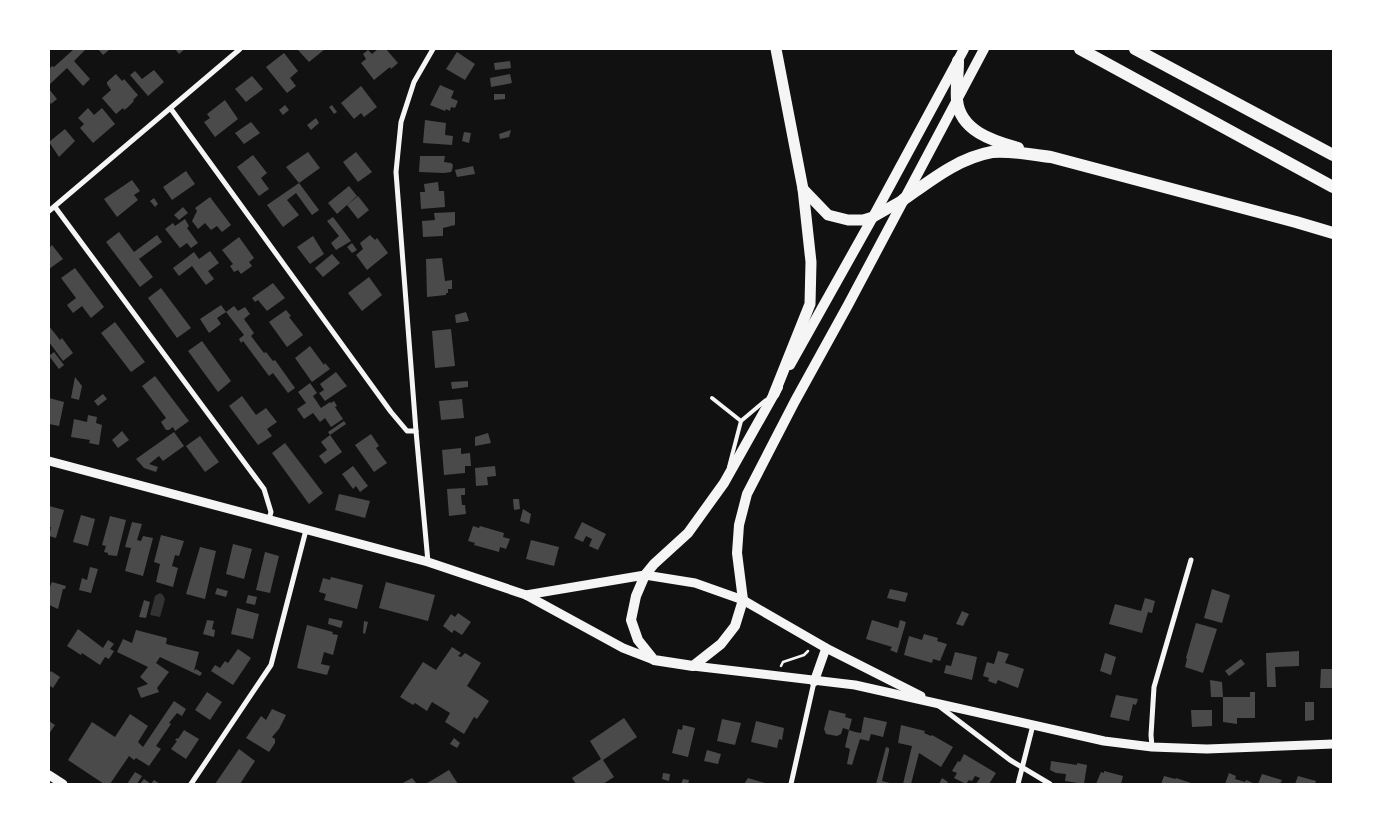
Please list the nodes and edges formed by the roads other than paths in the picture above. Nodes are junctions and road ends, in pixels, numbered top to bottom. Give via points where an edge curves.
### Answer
1 (433, 49) edge
2 (776, 49) edge
3 (964, 49) edge
4 (984, 49) edge
5 (1080, 49) edge
6 (1134, 49) edge
7 (237, 50) edge
8 (958, 61) junction
9 (957, 102) junction
10 (170, 109) junction
11 (1333, 155) edge
12 (1051, 157) junction
13 (1333, 187) edge
14 (803, 189) junction
15 (903, 200) junction
16 (55, 207) junction
17 (49, 211) edge
18 (873, 217) junction
19 (1333, 234) edge
20 (774, 394) junction
21 (712, 398) dead end
22 (741, 421) junction
23 (416, 431) junction
24 (49, 461) edge
25 (724, 483) junction
26 (269, 520) junction
27 (306, 530) junction
28 (1191, 560) dead end
29 (428, 562) junction
30 (645, 576) junction
31 (526, 595) junction
32 (742, 600) junction
33 (826, 648) junction
34 (654, 660) junction
35 (693, 666) junction
36 (814, 682) junction
37 (932, 702) junction
38 (1033, 725) junction
39 (1333, 744) edge
40 (1152, 747) junction
41 (1022, 766) junction
42 (49, 775) edge
43 (60, 784) edge
44 (191, 784) edge
45 (790, 784) edge
46 (1018, 784) edge
47 (1050, 784) edge

1 - 23 street via 414,82 401,122 396,172
2 - 14 main road
3 - 8 main road
4 - 9 main road
5 - 13 highway
6 - 11 highway
7 - 10 street
8 - 9 highway
8 - 18 main road
9 - 12 highway via 968,125 995,142
9 - 15 main road
10 - 16 street
10 - 23 street via 391,412 407,431
12 - 15 highway via 992,152 966,160
12 - 19 highway
14 - 18 main road via 828,215 848,220
14 - 20 main road via 811,262 810,304
15 - 18 main road
15 - 32 main road via 747,494 739,525 737,553
16 - 17 street
16 - 26 street via 264,489 271,512
18 - 20 main road
20 - 22 lane
20 - 25 main road
21 - 22 lane
22 - 25 lane
23 - 29 street
24 - 26 street
25 - 30 main road via 688,533
26 - 27 street
27 - 29 street
27 - 44 street via 271,665
28 - 40 street via 1154,687
29 - 31 street
30 - 31 street
30 - 32 street via 695,583
30 - 34 main road via 636,596 632,620 638,640
31 - 34 street via 622,648
32 - 33 street
32 - 35 main road via 735,626 721,644
33 - 36 street
33 - 37 street
34 - 35 main road
35 - 36 street
36 - 37 street via 855,685
36 - 45 street
37 - 38 street
37 - 41 street
38 - 40 street
38 - 41 street
39 - 40 street via 1207,749
41 - 46 street
41 - 47 street
42 - 43 street

